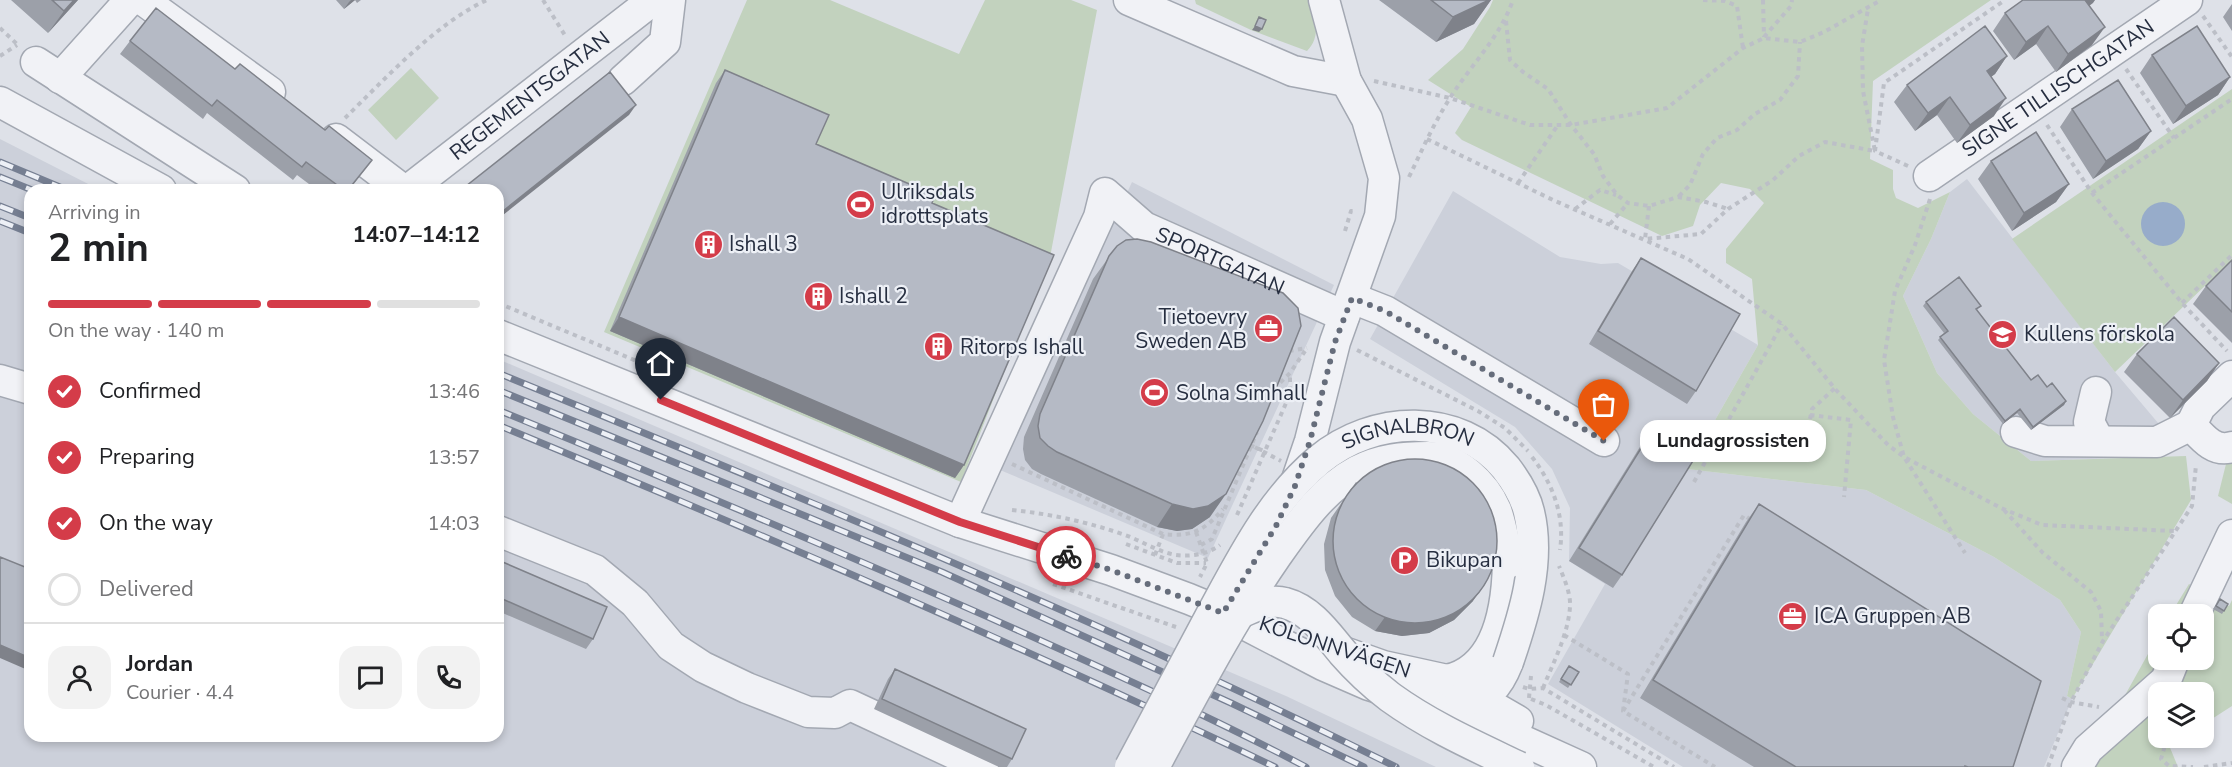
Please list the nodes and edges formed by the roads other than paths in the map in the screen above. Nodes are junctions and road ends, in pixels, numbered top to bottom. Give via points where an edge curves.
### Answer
1 (130, 0) edge
2 (143, 0) edge
3 (653, 0) edge
4 (670, 0) edge
5 (1130, 0) edge
6 (1324, 0) edge
7 (2194, 6) edge
8 (623, 80) dead end
9 (1346, 81) junction
10 (0, 102) edge
11 (1929, 176) road end
12 (150, 184) edge
13 (226, 184) edge
14 (394, 184) edge
15 (416, 184) edge
16 (1348, 307) junction
17 (504, 337) edge
18 (2232, 376) edge
19 (0, 380) edge
20 (24, 387) edge
21 (2096, 392) dead end
22 (2191, 425) junction
23 (2016, 432) dead end
24 (1604, 441) dead end
25 (2098, 441) junction
26 (2232, 447) edge
27 (960, 522) junction
28 (504, 533) edge
29 (2232, 535) edge
30 (2199, 604) edge
31 (1230, 614) junction
32 (2170, 670) edge
33 (1513, 674) junction
34 (1447, 680) junction
35 (1369, 685) junction
36 (1480, 698) junction
37 (1547, 733) junction
38 (983, 767) edge
39 (1130, 767) edge
40 (1154, 767) edge
41 (1519, 767) edge
42 (1581, 767) edge
43 (1590, 767) edge
44 (2077, 767) edge

1 - 13 street via 38,61
2 - 14 street
3 - 15 street, REGEMENTSGATAN
4 - 8 street via 666,42
5 - 9 street via 1293,71
6 - 9 street
7 - 11 street, SIGNE TILLISCHGATAN
9 - 16 street via 1367,119 1384,178 1380,216
10 - 12 street
16 - 24 street, SPORTGATAN via 1385,311
16 - 27 street, SPORTGATAN via 1144,227 1105,193 1099,217
16 - 31 street via 1295,486
17 - 27 street, KOLONNVÄGEN
18 - 22 street via 2200,407
19 - 20 street
21 - 25 street via 2090,422
22 - 25 street via 2157,442
22 - 26 street via 2210,445
23 - 25 street via 2046,441
27 - 31 street, KOLONNVÄGEN via 1111,570
28 - 38 street via 595,570 635,603 671,646 703,667 808,712 835,713 850,705
29 - 30 street
31 - 34 street, KOLONNVÄGEN via 1282,625 1383,666
31 - 34 street, SIGNALBRON, bridge via 1300,522 1334,486 1385,459 1436,457 1459,466 1480,485 1495,507 1508,563 1503,612 1486,653 1468,673
31 - 35 street, KOLONNVÄGEN via 1323,665
31 - 40 street, SIGNALBRON, bridge
31 - 41 street, bridge via 1266,602 1284,602 1302,610 1389,696 1445,732
32 - 44 street via 2166,680 2088,749
33 - 36 street
33 - 37 street, KOLONNVÄGEN via 1508,690
33 - 39 street, SIGNALBRON, bridge via 1533,556 1529,511 1515,480 1492,453 1451,430 1419,426 1382,429 1344,442 1319,460 1277,505 1253,540
34 - 36 street, KOLONNVÄGEN
35 - 36 street, KOLONNVÄGEN via 1457,699
35 - 42 street, KOLONNVÄGEN via 1473,718
36 - 37 street, KOLONNVÄGEN
37 - 43 street, KOLONNVÄGEN

